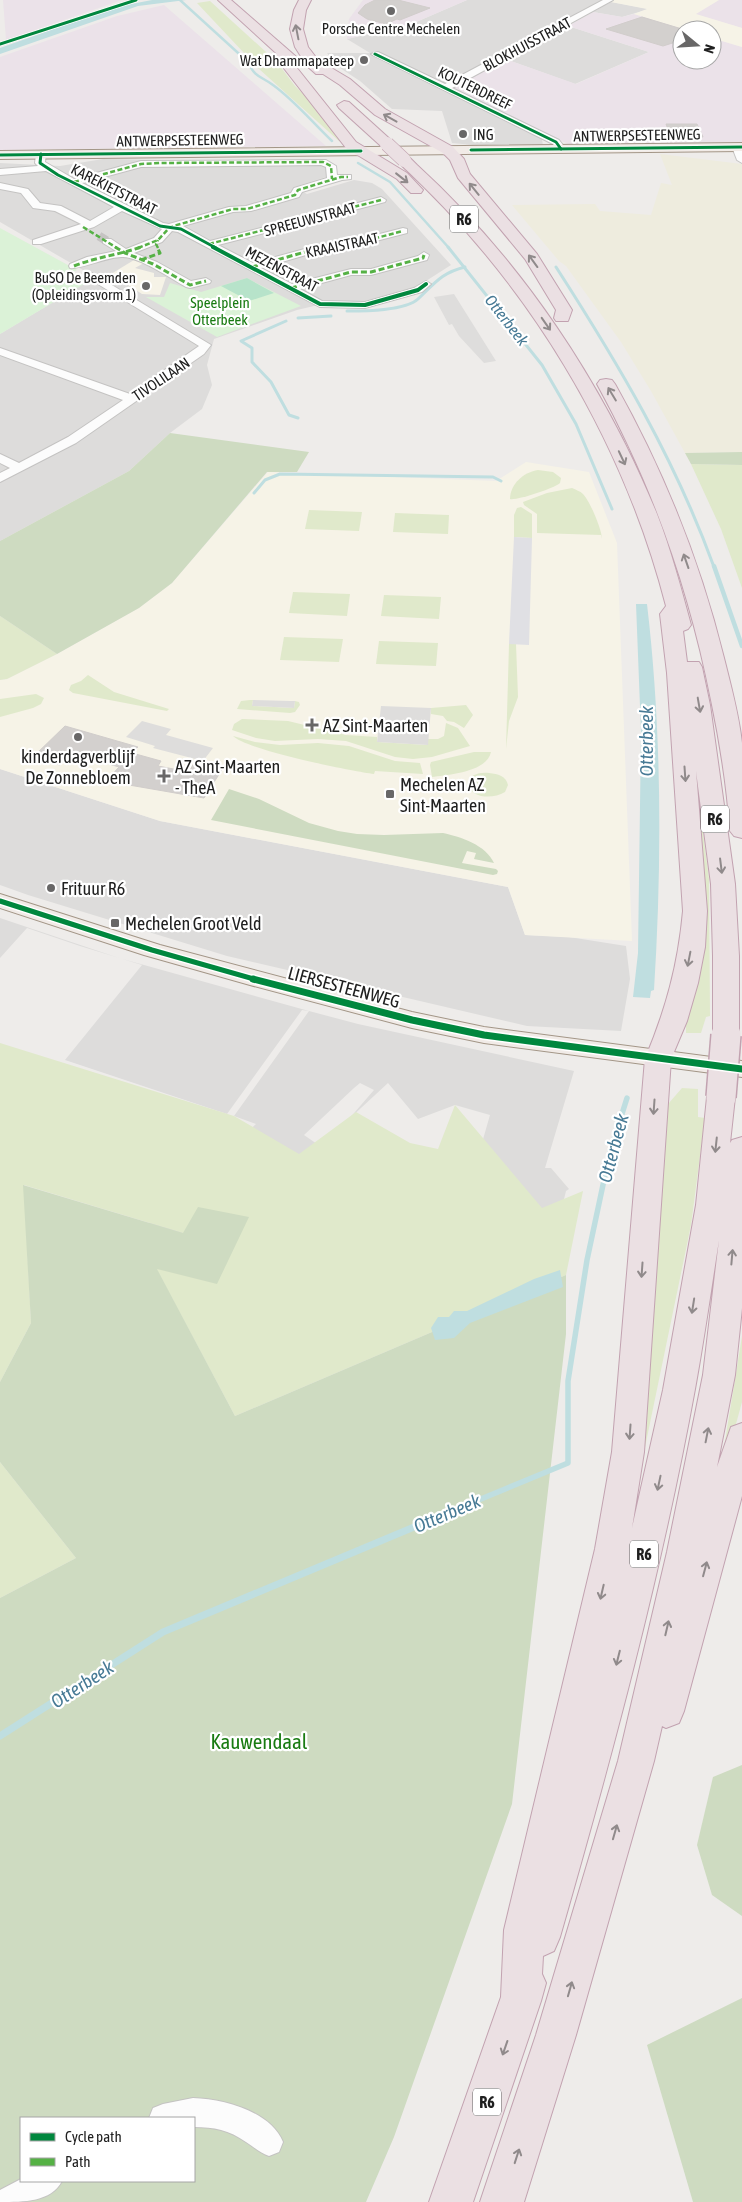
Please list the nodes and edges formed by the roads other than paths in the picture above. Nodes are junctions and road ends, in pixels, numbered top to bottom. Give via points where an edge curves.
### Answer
1 (224, 0) edge
2 (305, 0) edge
3 (609, 0) edge
4 (282, 52) junction
5 (375, 54) dead end
6 (312, 62) junction
7 (445, 88) junction
8 (393, 144) junction
9 (740, 147) edge
10 (561, 149) junction
11 (448, 150) junction
12 (361, 151) junction
13 (0, 154) edge
14 (41, 154) junction
15 (58, 154) junction
16 (409, 159) junction
17 (742, 160) edge
18 (48, 168) junction
19 (2, 173) edge
20 (348, 177) dead end
21 (332, 179) junction
22 (74, 182) junction
23 (0, 187) edge
24 (381, 200) dead end
25 (427, 202) dead end
26 (122, 207) junction
27 (440, 215) dead end
28 (86, 226) junction
29 (165, 227) junction
30 (403, 231) dead end
31 (158, 240) junction
32 (37, 242) dead end
33 (209, 244) junction
34 (125, 252) junction
35 (424, 255) dead end
36 (142, 260) junction
37 (74, 266) dead end
38 (252, 267) junction
39 (92, 276) dead end
40 (206, 281) dead end
41 (426, 284) dead end
42 (517, 284) junction
43 (291, 288) junction
44 (0, 351) edge
45 (598, 371) dead end
46 (132, 399) junction
47 (0, 458) edge
48 (20, 468) junction
49 (0, 478) edge
50 (700, 605) junction
51 (677, 606) junction
52 (742, 702) edge
53 (742, 831) edge
54 (0, 901) edge
55 (673, 1061) junction
56 (742, 1069) edge
57 (742, 1148) edge
58 (742, 1436) edge
59 (636, 1760) junction
60 (521, 2001) junction
61 (166, 2117) edge
62 (270, 2142) dead end
63 (45, 2182) edge
64 (8, 2202) edge
65 (451, 2202) edge
66 (502, 2202) edge

1 - 4 highway, R6
6 -> 2 highway, R6 via 296,33 296,19
3 - 7 street, BLOKHUISSTRAAT
4 - 8 highway, R6
4 - 12 highway via 284,59 352,145
5 - 7 street, KOUTERDREEF
6 - 8 highway, R6
11 -> 6 highway via 380,112 345,82
7 - 10 street, KOUTERDREEF via 556,142
8 - 16 highway, R6
9 - 10 main road, ANTWERPSESTEENWEG
9 - 17 street
10 - 11 main road, ANTWERPSESTEENWEG
11 - 12 main road, ANTWERPSESTEENWEG
16 -> 11 highway, R6 via 506,248 567,324 564,310 547,280 463,175 457,159
12 - 15 main road, ANTWERPSESTEENWEG
12 -> 25 highway via 402,176
13 - 14 main road, ANTWERPSESTEENWEG
14 - 15 main road, ANTWERPSESTEENWEG
14 - 18 street, KAREKIETSTRAAT via 40,163
15 - 18 street, KAREKIETSTRAAT
16 - 42 highway, R6
18 - 19 street
18 - 22 street, KAREKIETSTRAAT
19 - 23 street
20 - 21 street
21 - 22 street, KAREKIETSTRAAT via 331,166 323,162 169,163 141,164
21 - 29 street via 298,190 295,195 247,209 233,209
22 - 26 street, KAREKIETSTRAAT
23 - 28 street via 24,191 37,206 57,208
24 - 33 street, SPREEUWSTRAAT
26 - 28 street
26 - 29 street, KAREKIETSTRAAT
27 - 42 highway via 501,276
28 - 32 street
28 - 34 street
29 - 31 street
29 - 33 street, MEZENSTRAAT via 181,229
30 - 38 street, KRAAISTRAAT via 333,249 312,250
31 - 34 street
31 - 36 street via 156,244 160,252
33 - 38 street, MEZENSTRAAT
34 - 36 street
34 - 37 street
35 - 43 street via 423,258 371,272 351,272
36 - 40 street via 190,285
38 - 43 street, MEZENSTRAAT
39 - 46 street, TIVOLILAAN via 205,345 200,352
41 - 43 street, MEZENSTRAAT via 418,290 365,305 320,304
42 -> 51 highway, R6 via 559,343 601,413 632,479
44 - 46 street
50 -> 45 highway, R6 via 671,517 649,466
46 - 48 street, TIVOLILAAN via 72,440
47 - 48 street
48 - 49 street, TIVOLILAAN
50 - 52 highway via 714,621
50 - 53 highway, R6 via 718,672
51 -> 55 highway via 670,614 678,673 695,911 692,947 674,1021
51 -> 60 highway, R6, bridge via 699,705 723,884 726,1035 710,1205 679,1390 639,1574 591,1764
54 - 55 main road, LIERSESTEENWEG via 161,953 412,1020 484,1035
55 - 56 main road, LIERSESTEENWEG
55 -> 60 highway via 628,1452 612,1549 524,1930
59 -> 57 highway, R6 via 684,1552 719,1375
59 -> 58 highway via 660,1732
66 -> 59 highway, R6 via 556,2035
60 -> 65 highway, R6
61 - 62 street via 213,2112 235,2118
63 - 64 street

